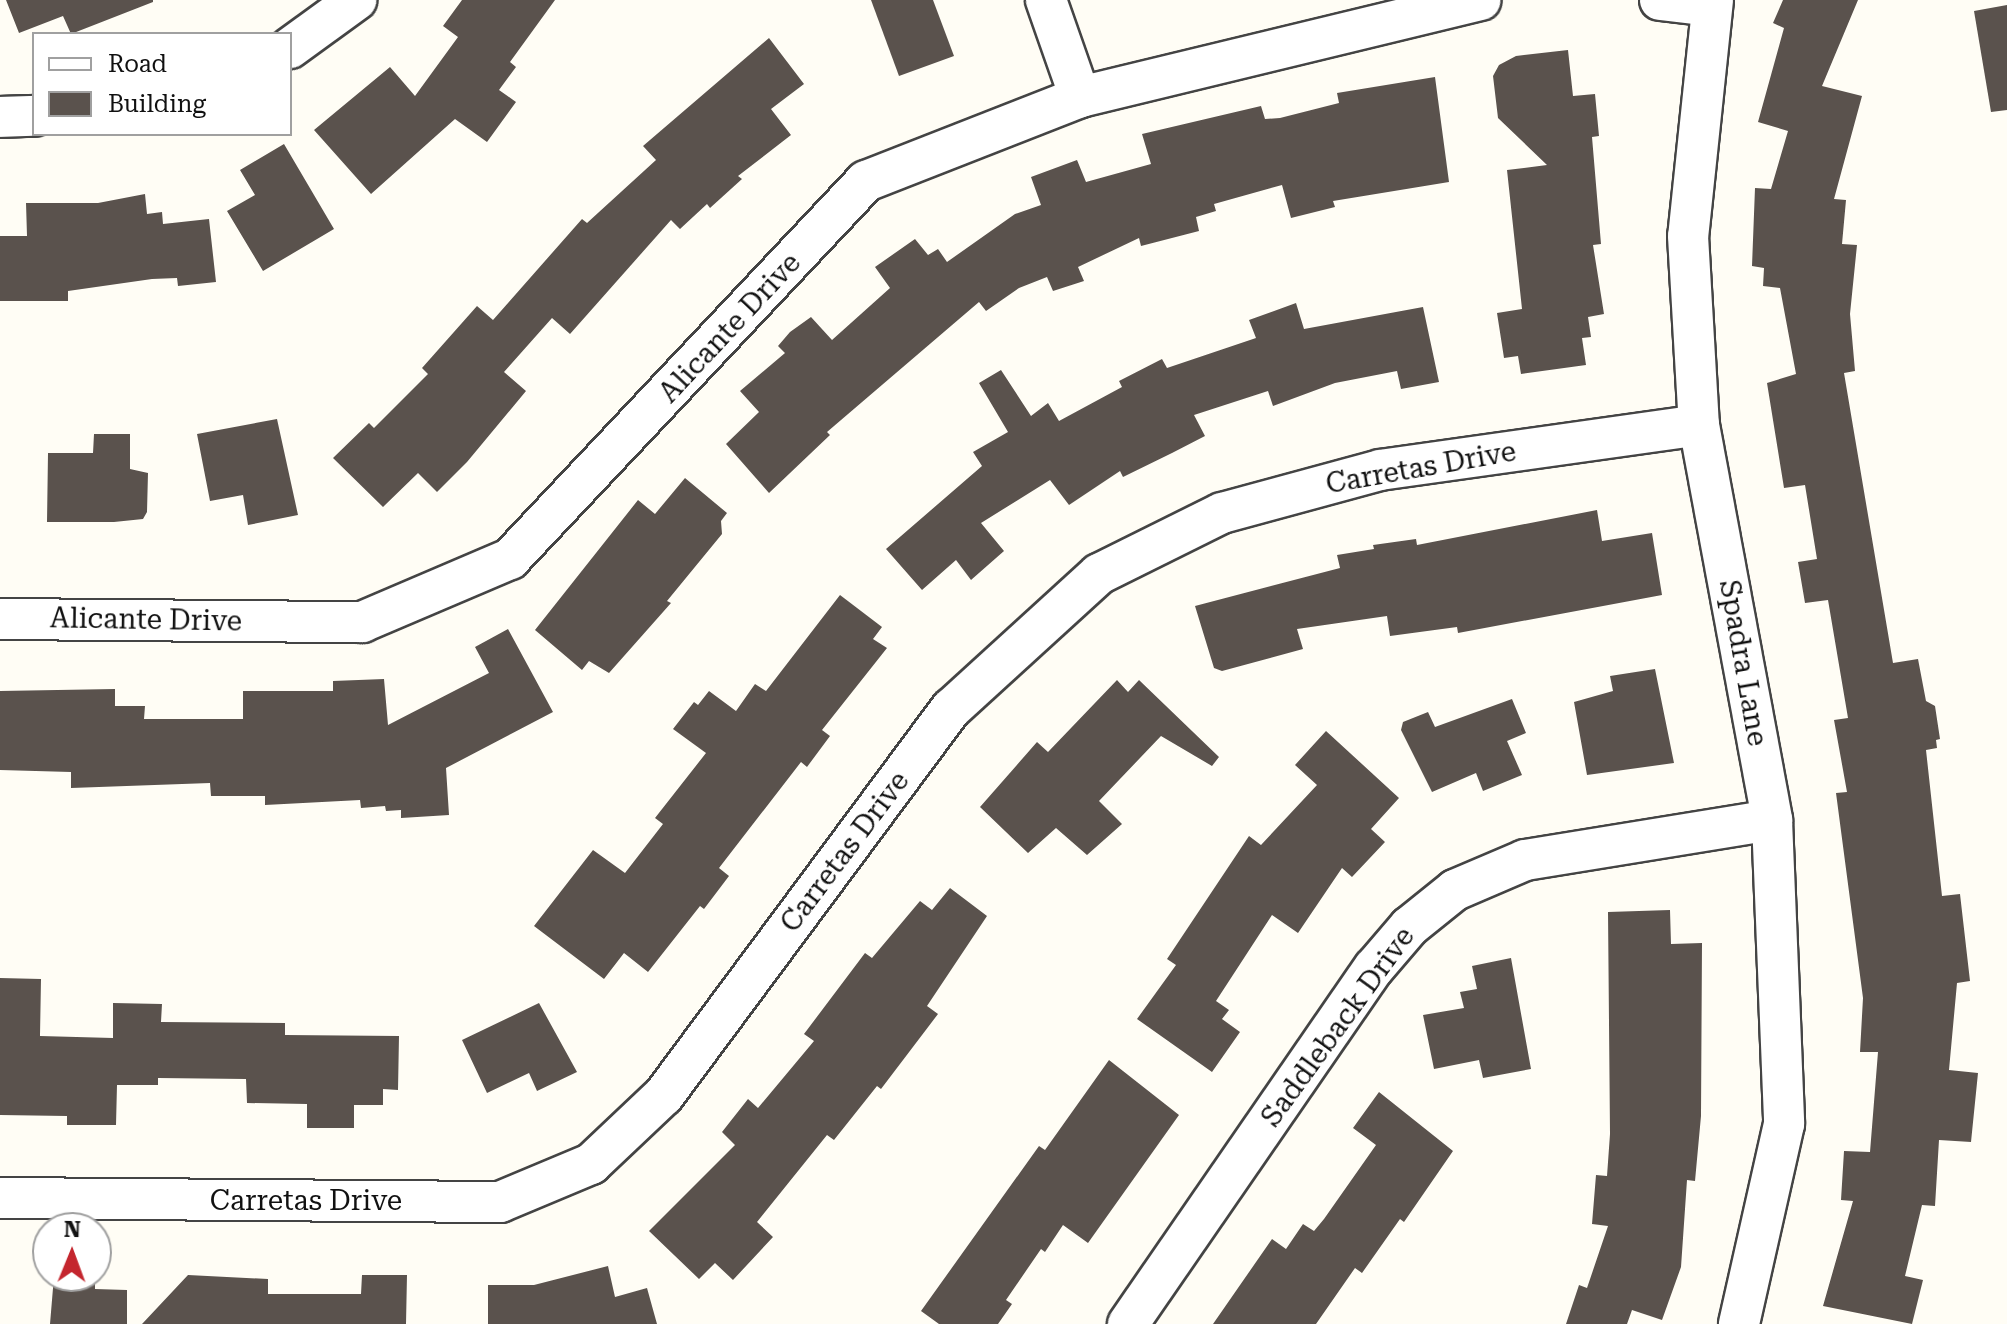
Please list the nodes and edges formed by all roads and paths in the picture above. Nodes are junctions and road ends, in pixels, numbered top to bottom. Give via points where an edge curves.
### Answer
1 (356, 0) edge
2 (1046, 0) edge
3 (1480, 0) edge
4 (1660, 0) edge
5 (1712, 3) edge
6 (292, 47) edge
7 (1080, 97) junction
8 (32, 116) edge
9 (0, 117) edge
10 (1699, 425) junction
11 (0, 619) edge
12 (1772, 820) junction
13 (0, 1198) edge
14 (1128, 1324) edge
15 (1739, 1324) edge

1 - 6 street
2 - 7 street
3 - 7 street, Alicante Drive
4 - 5 street
5 - 10 street, Spadra Lane via 1688,236
7 - 11 street, Alicante Drive via 866,181 510,559 362,622
8 - 9 street
10 - 12 street, Spadra Lane
10 - 13 street, Carretas Drive via 1380,470 1222,513 1099,574 951,709 664,1095 591,1164 500,1202
12 - 14 street, Saddleback Drive via 1525,860 1455,890 1409,927 1374,968
12 - 15 street, Spadra Lane via 1784,1124

